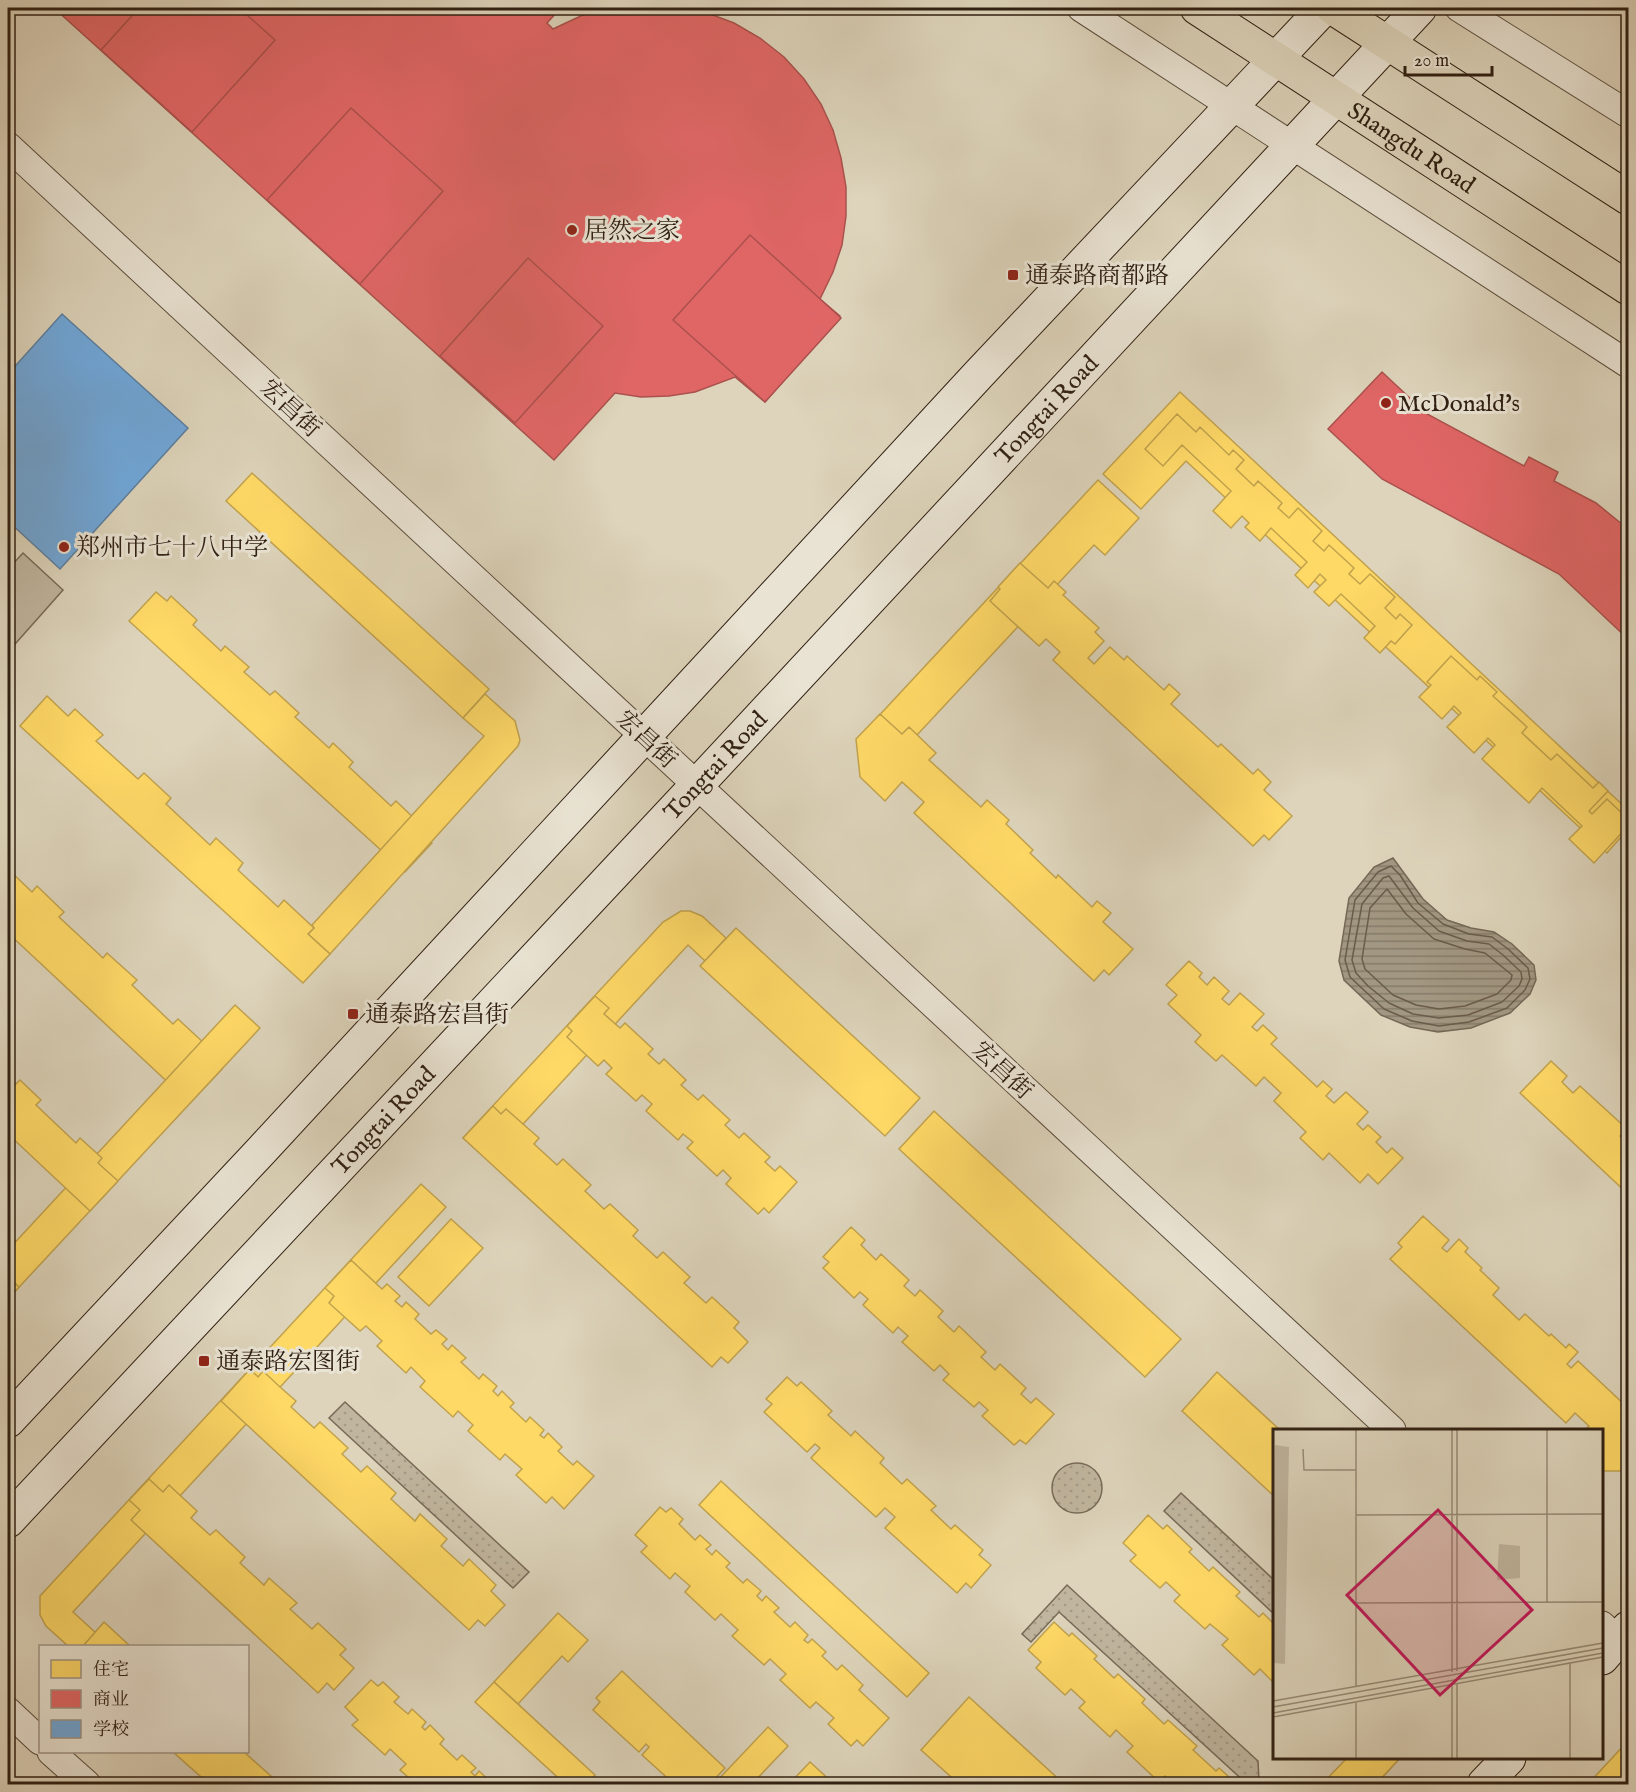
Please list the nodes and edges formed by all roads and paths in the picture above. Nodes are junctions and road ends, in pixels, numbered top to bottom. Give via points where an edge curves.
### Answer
1 (1081, 8) edge
2 (1197, 8) edge
3 (1324, 8) edge
4 (1333, 8) edge
5 (1420, 8) edge
6 (1459, 8) edge
7 (1388, 43) junction
8 (1276, 58) junction
9 (1336, 98) junction
10 (1232, 106) junction
11 (1629, 114) edge
12 (8, 146) edge
13 (1293, 146) junction
14 (1629, 198) edge
15 (1629, 288) edge
16 (1629, 364) edge
17 (644, 736) junction
18 (697, 785) junction
19 (8, 1420) edge
20 (1390, 1429) edge
21 (8, 1521) edge
22 (8, 1711) edge
23 (39, 1741) edge
24 (52, 1753) edge
25 (1508, 1759) edge
26 (87, 1785) edge
27 (1484, 1785) edge

1 - 10 street
2 - 8 main road, Shangdu Road
3 - 8 street
4 - 7 main road
5 - 7 street, Tongtai Road
6 - 11 street
7 - 9 street, Tongtai Road
7 - 14 main road
8 - 9 main road, Shangdu Road
8 - 10 street
9 - 13 street, Tongtai Road
9 - 15 main road, Shangdu Road
10 - 13 street
10 - 17 street
12 - 17 street, 宏昌街
13 - 16 street
13 - 18 street, Tongtai Road
17 - 18 street, 宏昌街
17 - 19 street
18 - 20 street, 宏昌街
18 - 21 street, Tongtai Road
22 - 23 street
24 - 26 street
25 - 27 street

